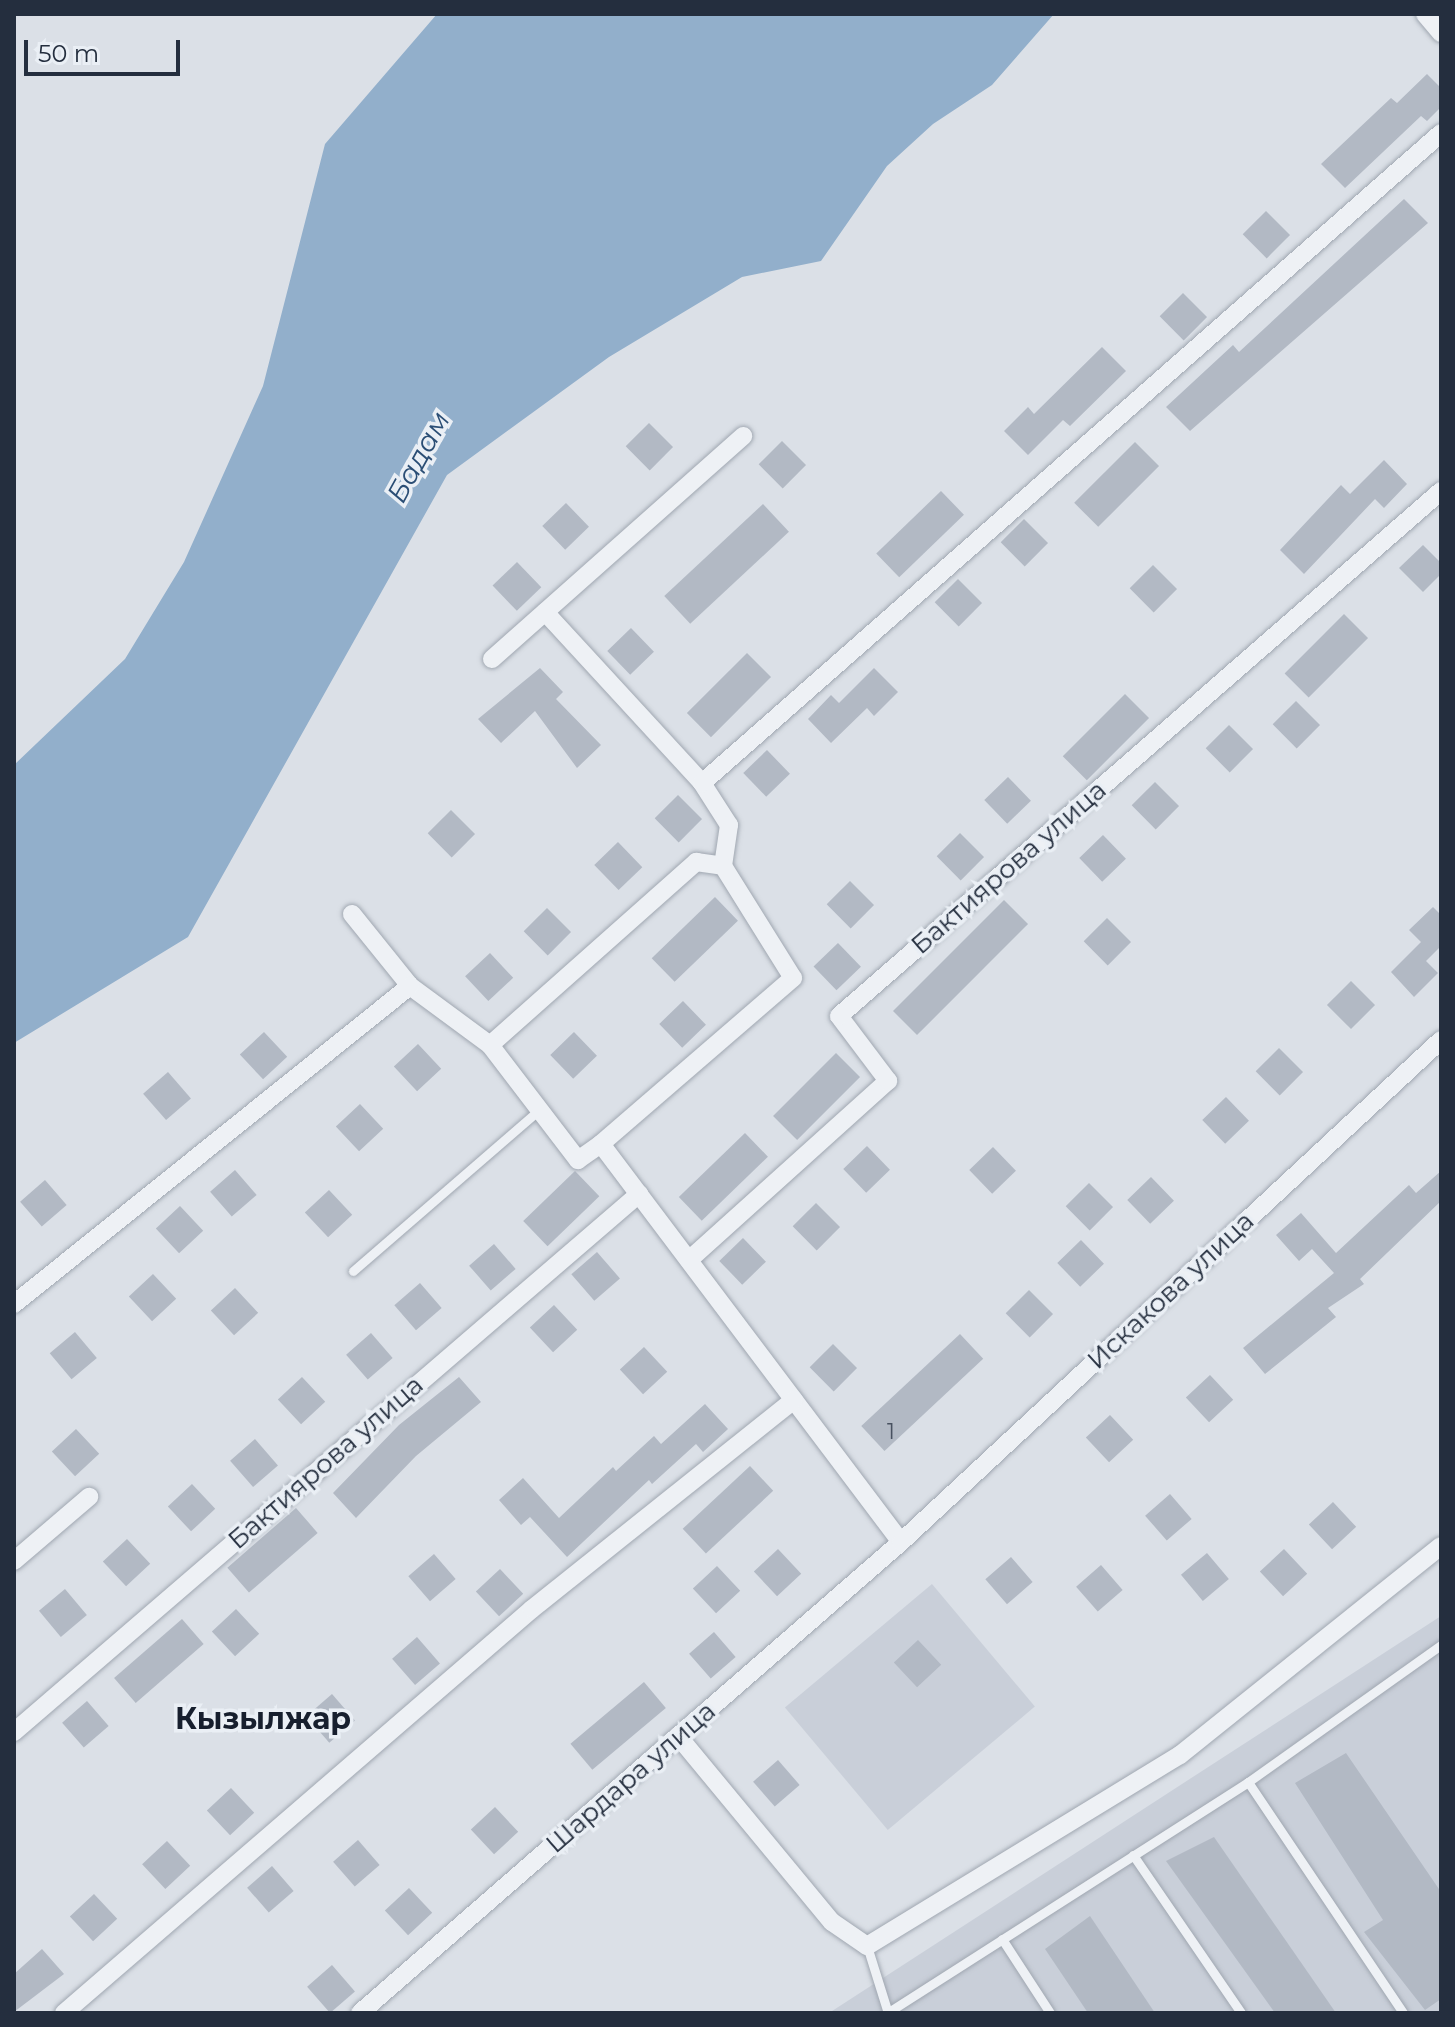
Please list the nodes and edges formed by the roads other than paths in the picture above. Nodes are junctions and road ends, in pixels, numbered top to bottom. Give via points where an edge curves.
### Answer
1 (1425, 14) edge
2 (1441, 33) edge
3 (1441, 133) edge
4 (743, 436) dead end
5 (1441, 491) edge
6 (545, 612) junction
7 (492, 659) dead end
8 (702, 783) junction
9 (723, 866) junction
10 (352, 914) dead end
11 (410, 986) junction
12 (1441, 1040) edge
13 (490, 1045) junction
14 (540, 1109) junction
15 (601, 1144) junction
16 (639, 1194) junction
17 (689, 1260) junction
18 (353, 1271) dead end
19 (14, 1304) edge
20 (794, 1400) junction
21 (89, 1497) dead end
22 (901, 1542) junction
23 (1441, 1546) edge
24 (14, 1561) edge
25 (1441, 1645) edge
26 (14, 1732) edge
27 (678, 1736) junction
28 (1248, 1782) junction
29 (1133, 1855) junction
30 (1002, 1939) junction
31 (867, 1946) junction
32 (64, 2013) edge
33 (360, 2013) edge
34 (888, 2013) edge
35 (1050, 2013) edge
36 (1241, 2013) edge
37 (1403, 2013) edge

1 - 2 street
3 - 8 street
4 - 6 street
5 - 17 street, Бактиярова улица via 839,1016 888,1081
6 - 7 street
6 - 8 street
8 - 9 street via 729,825
9 - 13 street via 696,862
9 - 15 street via 793,978
10 - 11 street
11 - 13 street
11 - 19 street
12 - 22 street, Искакова улица
13 - 14 street
14 - 15 street via 578,1160
14 - 18 lane
15 - 16 street
16 - 17 street
16 - 26 street, Бактиярова улица
17 - 20 street
20 - 22 street
20 - 32 street via 532,1609
21 - 24 street
22 - 27 street, Шардара улица
23 - 31 street via 1180,1755
25 - 28 lane
27 - 31 street via 832,1922
27 - 33 street, Шардара улица
28 - 29 lane
28 - 37 lane
29 - 30 lane
29 - 36 lane
30 - 34 lane
30 - 35 lane
31 - 34 lane

